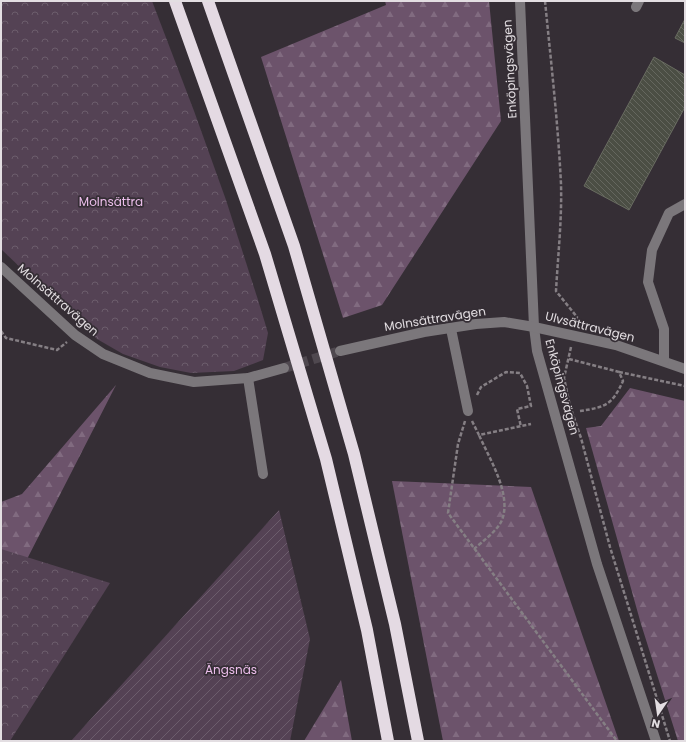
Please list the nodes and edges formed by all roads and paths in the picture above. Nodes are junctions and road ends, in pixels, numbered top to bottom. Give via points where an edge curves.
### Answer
1 (175, 1) edge
2 (208, 1) edge
3 (520, 1) edge
4 (545, 1) edge
5 (685, 204) edge
6 (1, 267) edge
7 (534, 327) junction
8 (452, 329) junction
9 (1, 331) edge
10 (75, 335) junction
11 (573, 335) junction
12 (340, 351) tunnel mouth
13 (569, 359) junction
14 (664, 361) junction
15 (284, 368) tunnel mouth
16 (685, 369) edge
17 (619, 372) junction
18 (248, 378) junction
19 (685, 386) edge
20 (468, 411) junction
21 (580, 411) dead end
22 (531, 424) dead end
23 (521, 426) junction
24 (479, 435) junction
25 (263, 474) dead end
26 (474, 549) junction
27 (388, 741) edge
28 (418, 741) edge
29 (617, 741) edge
30 (656, 741) edge
31 (670, 741) edge

1 - 27 highway via 266,254 326,459 367,630
2 - 28 highway via 294,246 354,454 395,624
3 - 7 street, Enköpingsvägen
4 - 11 path via 560,184 556,290 577,316
5 - 14 street via 669,213 652,250 648,282 664,328
6 - 10 street, Molnsättravägen
7 - 8 street, Molnsättravägen via 504,322
7 - 11 street, Ulvsättravägen
7 - 30 street, Enköpingsvägen via 537,350 597,564
8 - 12 street, Molnsättravägen via 405,336
8 - 20 street
9 - 10 path via 6,338 57,350
10 - 18 street, Molnsättravägen via 102,354 150,373 194,382
11 - 13 path
11 - 14 street, Ulvsättravägen via 616,345
13 - 17 path
13 - 31 path via 564,378 570,406 610,547
14 - 16 street, Ulvsättravägen
15 - 18 street, Molnsättravägen
17 - 19 path
17 - 21 path via 623,381 608,404
18 - 25 street
20 - 23 path via 481,387 506,372 520,373 527,386 532,406 517,409
20 - 24 path
20 - 26 path via 458,444 448,513
22 - 23 path
23 - 24 path
24 - 26 path via 499,478 505,501 502,520
26 - 29 path

